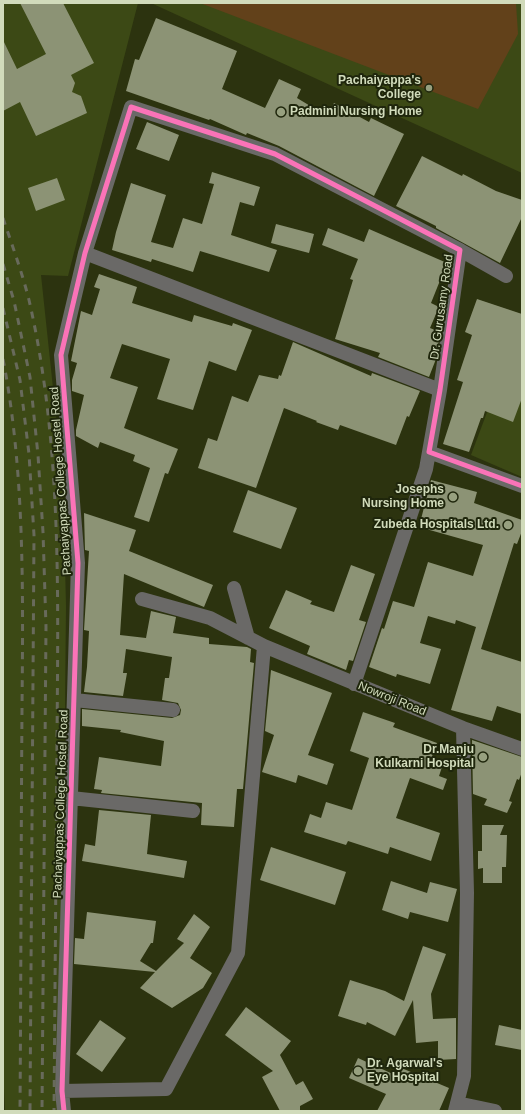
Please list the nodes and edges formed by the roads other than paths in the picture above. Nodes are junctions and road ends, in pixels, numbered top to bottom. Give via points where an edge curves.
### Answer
1 (275, 154) joint
2 (460, 250) junction
3 (85, 253) junction
4 (506, 276) dead end
5 (440, 390) junction
6 (429, 452) junction
7 (522, 486) edge
8 (234, 588) dead end
9 (142, 599) dead end
10 (248, 638) junction
11 (264, 646) junction
12 (354, 684) junction
13 (74, 700) junction
14 (174, 710) dead end
15 (463, 728) junction
16 (522, 749) edge
17 (71, 798) junction
18 (193, 811) dead end
19 (62, 1091) junction
20 (456, 1107) edge
21 (64, 1111) edge
22 (495, 1111) edge

1 - 2 street, Dr. Gurusamy Road
1 - 3 street, Pachaiyappas College Hostel Road via 131,107
2 - 4 street
2 - 5 street, Dr. Gurusamy Road
3 - 5 street
3 - 13 street, Pachaiyappas College Hostel Road via 61,355 78,563
5 - 6 street, Dr. Gurusamy Road
6 - 7 street
6 - 12 street, Dr. Gurusamy Road via 426,470
8 - 10 street
9 - 10 street, Nowroji Road via 210,618
10 - 11 street, Nowroji Road
11 - 12 street, Nowroji Road
11 - 19 street via 238,953 166,1089
12 - 15 street, Nowroji Road
13 - 14 street
13 - 17 street, Pachaiyappas College Hostel Road
15 - 16 street, Nowroji Road
15 - 20 street via 467,893 464,1076
17 - 18 street
17 - 19 street, Pachaiyappas College Hostel Road
19 - 21 street, Pachaiyappas College Hostel Road
20 - 22 street

